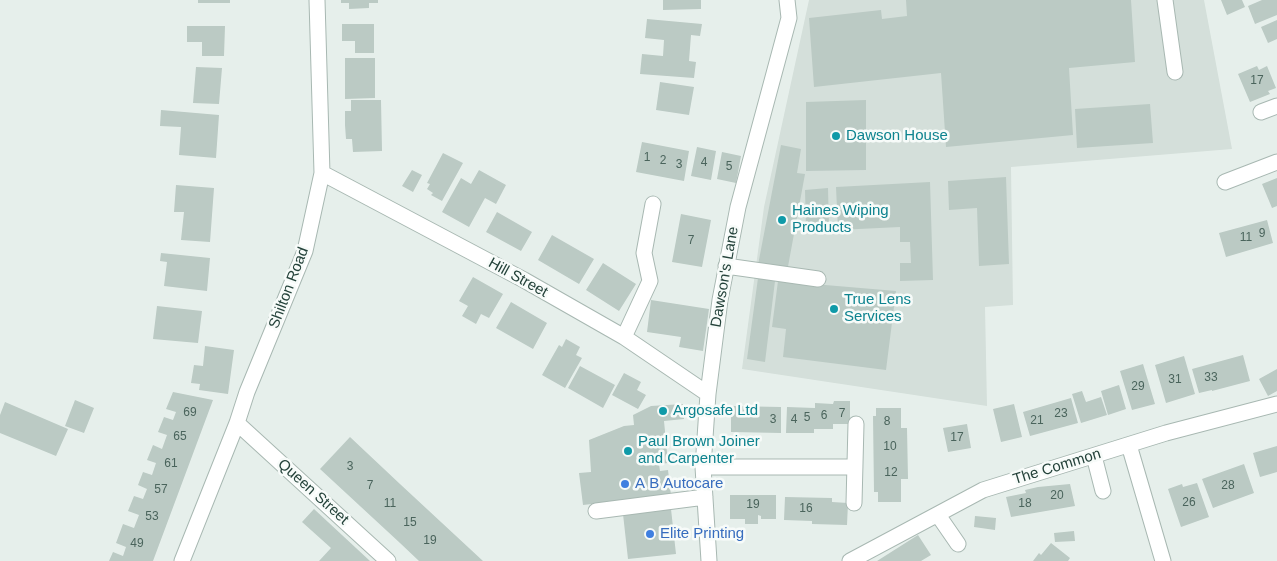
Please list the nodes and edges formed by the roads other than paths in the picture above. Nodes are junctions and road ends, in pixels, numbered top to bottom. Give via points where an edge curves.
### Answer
1 (317, 0) edge
2 (787, 0) edge
3 (1165, 0) edge
4 (1176, 72) dead end
5 (1277, 106) edge
6 (1261, 112) dead end
7 (1277, 162) edge
8 (322, 173) junction
9 (1225, 182) dead end
10 (653, 204) dead end
11 (726, 266) junction
12 (818, 279) dead end
13 (624, 337) junction
14 (708, 394) junction
15 (1277, 404) edge
16 (237, 423) junction
17 (856, 424) dead end
18 (1129, 445) junction
19 (1094, 456) junction
20 (855, 466) junction
21 (704, 467) junction
22 (1103, 491) dead end
23 (705, 497) junction
24 (854, 503) dead end
25 (596, 511) dead end
26 (938, 514) junction
27 (958, 544) dead end
28 (182, 561) edge
29 (388, 561) edge
30 (708, 561) edge
31 (850, 561) edge
32 (1163, 561) edge

1 - 8 street, Shilton Road
2 - 11 street, Dawson's Lane via 789,18 738,207
3 - 4 street
5 - 6 street
7 - 9 street
8 - 13 street, Hill Street
8 - 16 street, Shilton Road via 305,251
10 - 13 street via 644,253 650,281
11 - 12 street
11 - 14 street, Dawson's Lane
13 - 14 street, Hill Street
14 - 21 street, Dawson's Lane
15 - 18 street, The Common
16 - 28 street, Shilton Road
16 - 29 street, Queen Street
17 - 20 street
18 - 19 street, The Common
18 - 32 street
19 - 22 street
19 - 26 street, The Common via 983,490
20 - 21 street
20 - 24 street
21 - 23 street, Dawson's Lane
23 - 25 street
23 - 30 street, Dawson's Lane
26 - 27 street
26 - 31 street, The Common

